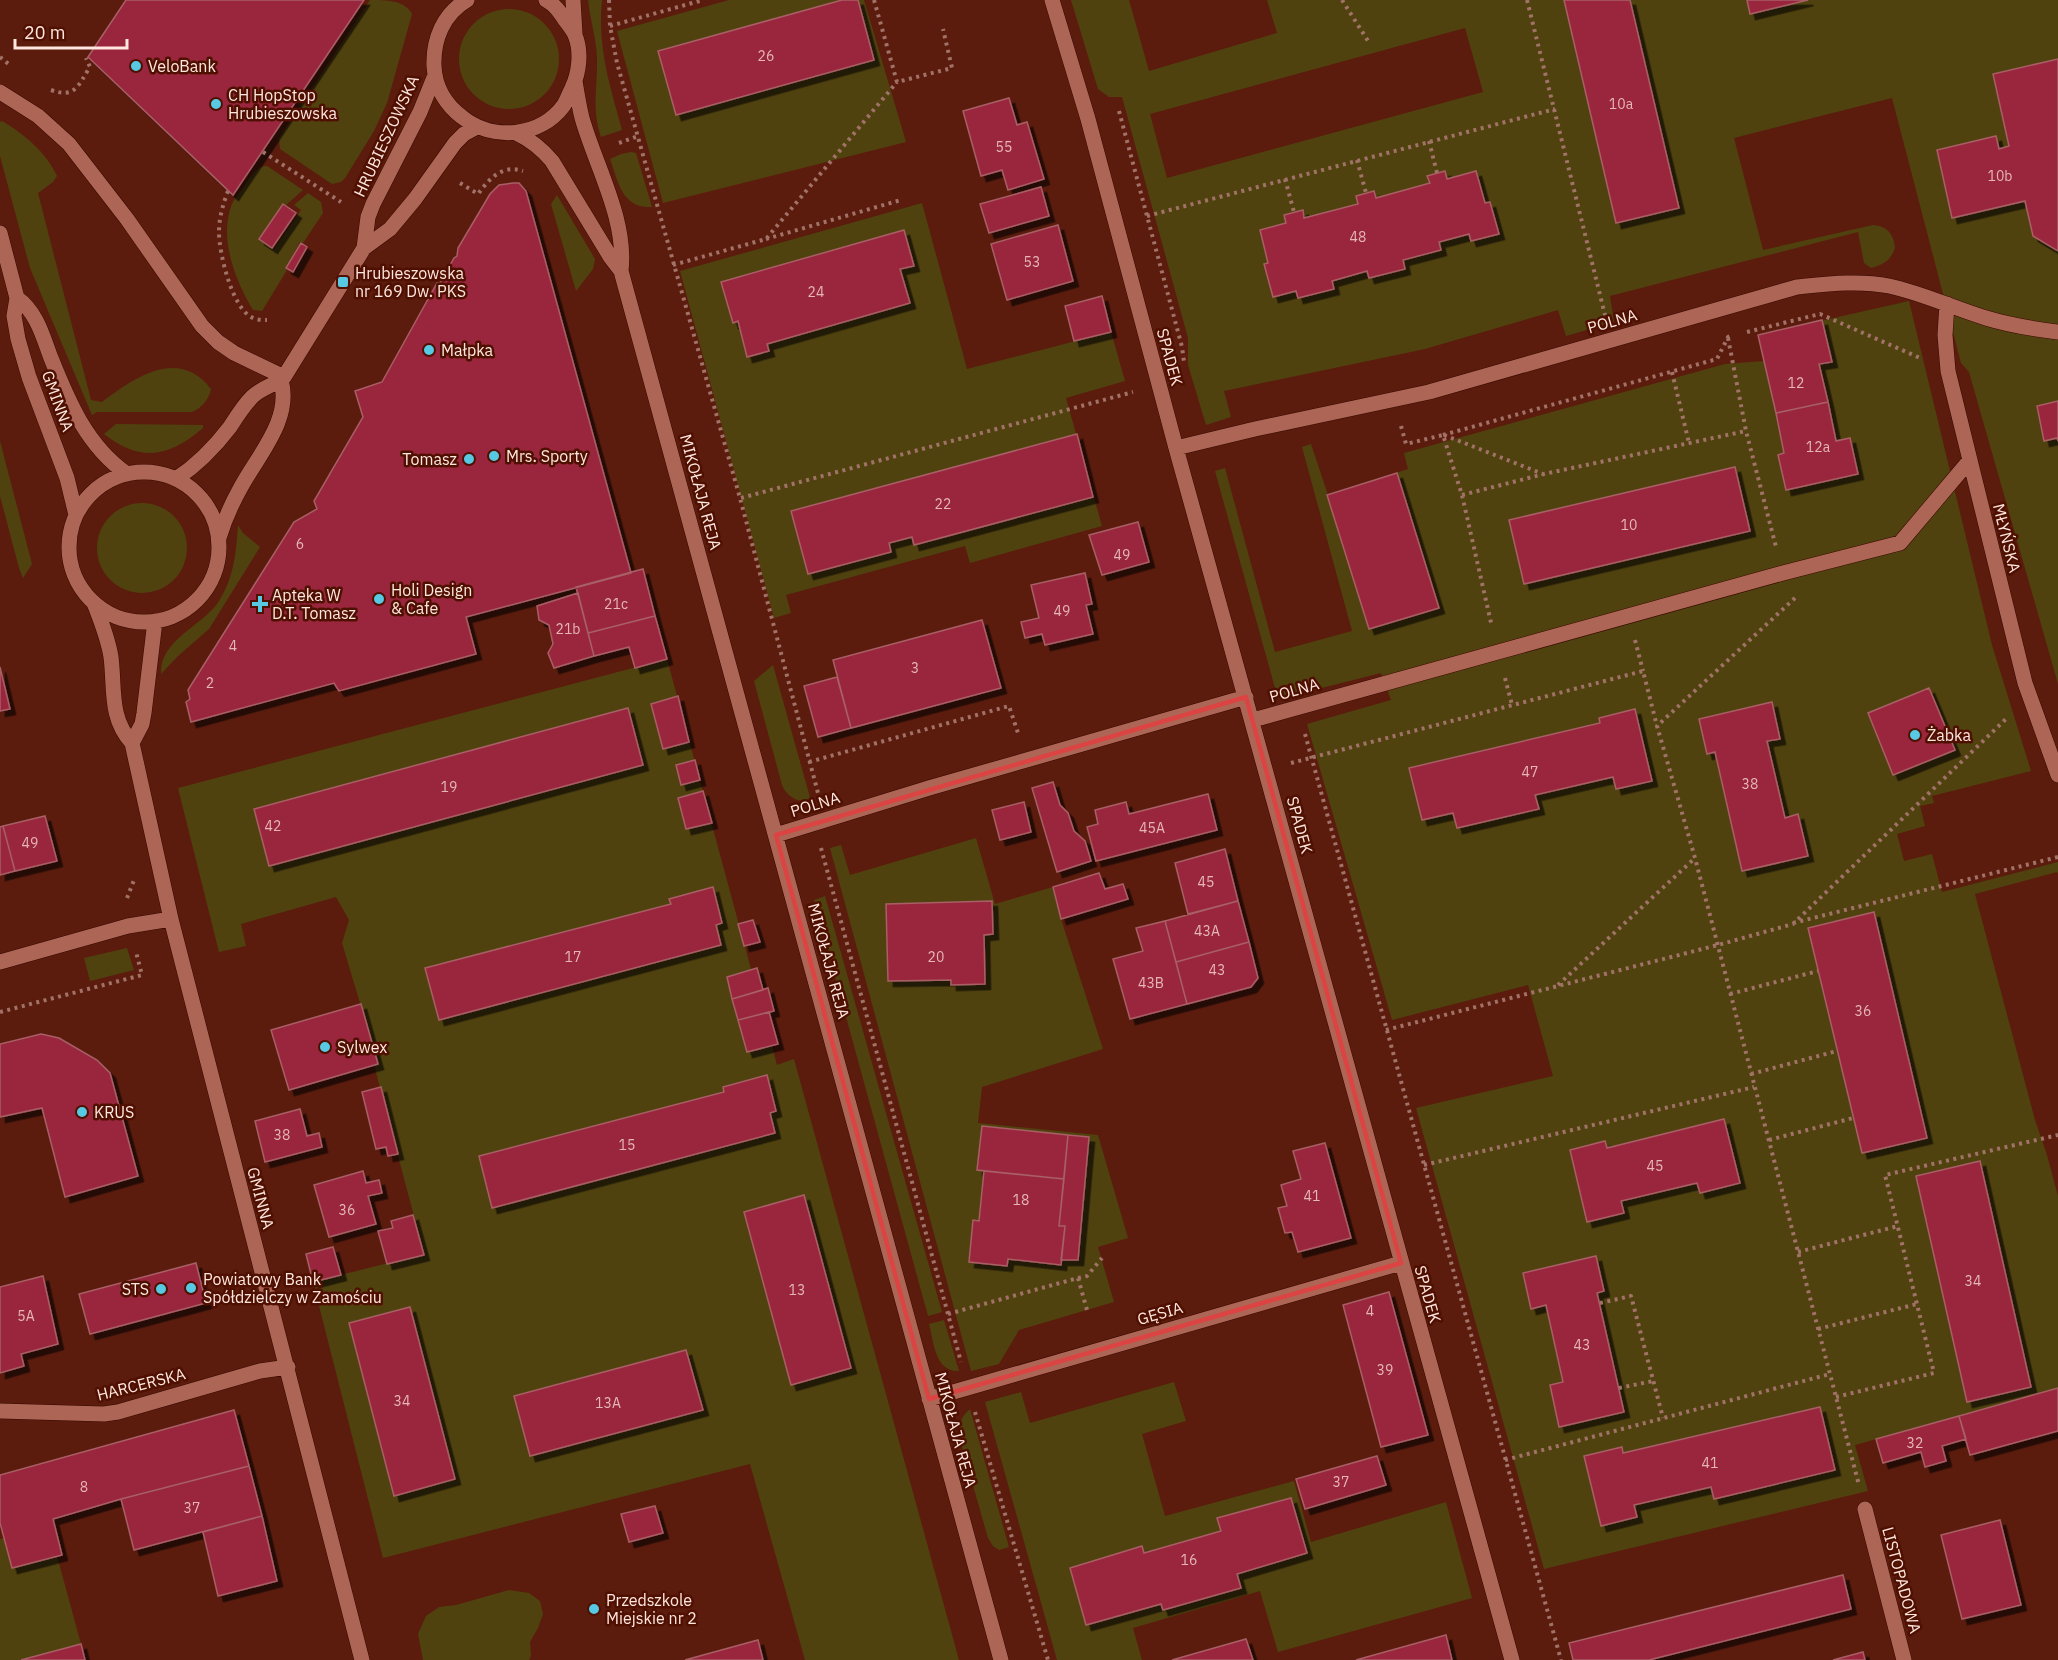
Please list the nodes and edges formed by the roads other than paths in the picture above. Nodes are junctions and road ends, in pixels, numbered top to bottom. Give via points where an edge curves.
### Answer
1 (467, 0) edge
2 (546, 0) edge
3 (573, 0) edge
4 (1052, 0) edge
5 (575, 34) junction
6 (435, 75) junction
7 (575, 81) junction
8 (0, 92) edge
9 (477, 127) junction
10 (516, 133) junction
11 (0, 233) edge
12 (364, 248) junction
13 (621, 271) junction
14 (17, 298) junction
15 (1947, 304) junction
16 (2058, 332) edge
17 (282, 379) junction
18 (1176, 448) junction
19 (1970, 460) junction
20 (127, 474) junction
21 (176, 479) junction
22 (76, 515) junction
23 (218, 539) junction
24 (94, 603) junction
25 (154, 621) junction
26 (1246, 697) junction
27 (1253, 720) junction
28 (132, 743) junction
29 (2058, 775) edge
30 (776, 835) junction
31 (171, 919) junction
32 (0, 962) edge
33 (1401, 1263) junction
34 (288, 1367) junction
35 (929, 1399) junction
36 (0, 1411) edge
37 (1865, 1509) road end
38 (362, 1660) edge
39 (1001, 1660) edge
40 (1512, 1660) edge
41 (1904, 1660) edge

1 - 6 street via 446,19 437,36
2 - 5 street
3 - 5 street
4 - 18 street, SPADEK
5 - 7 street via 579,66
6 - 9 street via 442,95 454,111
6 - 12 street, HRUBIESZOWSKA via 372,204
7 - 10 street via 564,105 550,118
7 - 13 street, MIKOŁAJA REJA via 582,117 620,231
8 - 17 street via 62,136 202,326 234,353
9 - 10 street
9 - 12 street, HRUBIESZOWSKA via 455,143 390,229
10 - 13 street, MIKOŁAJA REJA via 532,140 552,161
11 - 14 street, GMINNA
12 - 17 street, HRUBIESZOWSKA
13 - 30 street, MIKOŁAJA REJA
14 - 20 street, GMINNA via 36,320 90,439
14 - 22 street, GMINNA via 14,316 18,339 67,478
15 - 16 street, POLNA via 2015,325
15 - 18 street, POLNA via 1888,286 1832,283 1797,287 1429,392
15 - 19 street, MŁYŃSKA via 1948,371
17 - 21 street, HRUBIESZOWSKA via 260,389 205,456
17 - 23 street via 281,415 240,489
18 - 26 street, SPADEK
19 - 27 street, POLNA via 1900,543
19 - 29 street, MŁYŃSKA via 2025,683
20 - 21 street via 143,472
20 - 22 street via 106,482 89,496
21 - 23 street via 205,503
22 - 24 street via 71,530 70,563
23 - 25 street via 213,576 203,593 173,616
24 - 25 street via 122,619
24 - 28 street, GMINNA via 109,645 116,716
25 - 28 street via 144,713
26 - 27 street, SPADEK
26 - 30 street, POLNA
27 - 33 street, SPADEK
28 - 31 street, GMINNA
30 - 35 street, MIKOŁAJA REJA
31 - 32 street via 128,926
31 - 34 street, GMINNA
33 - 35 street, GĘSIA
33 - 40 street, SPADEK
34 - 36 street, HARCERSKA via 260,1371 111,1413
34 - 38 street, GMINNA
35 - 39 street, MIKOŁAJA REJA
37 - 41 street, LISTOPADOWA

